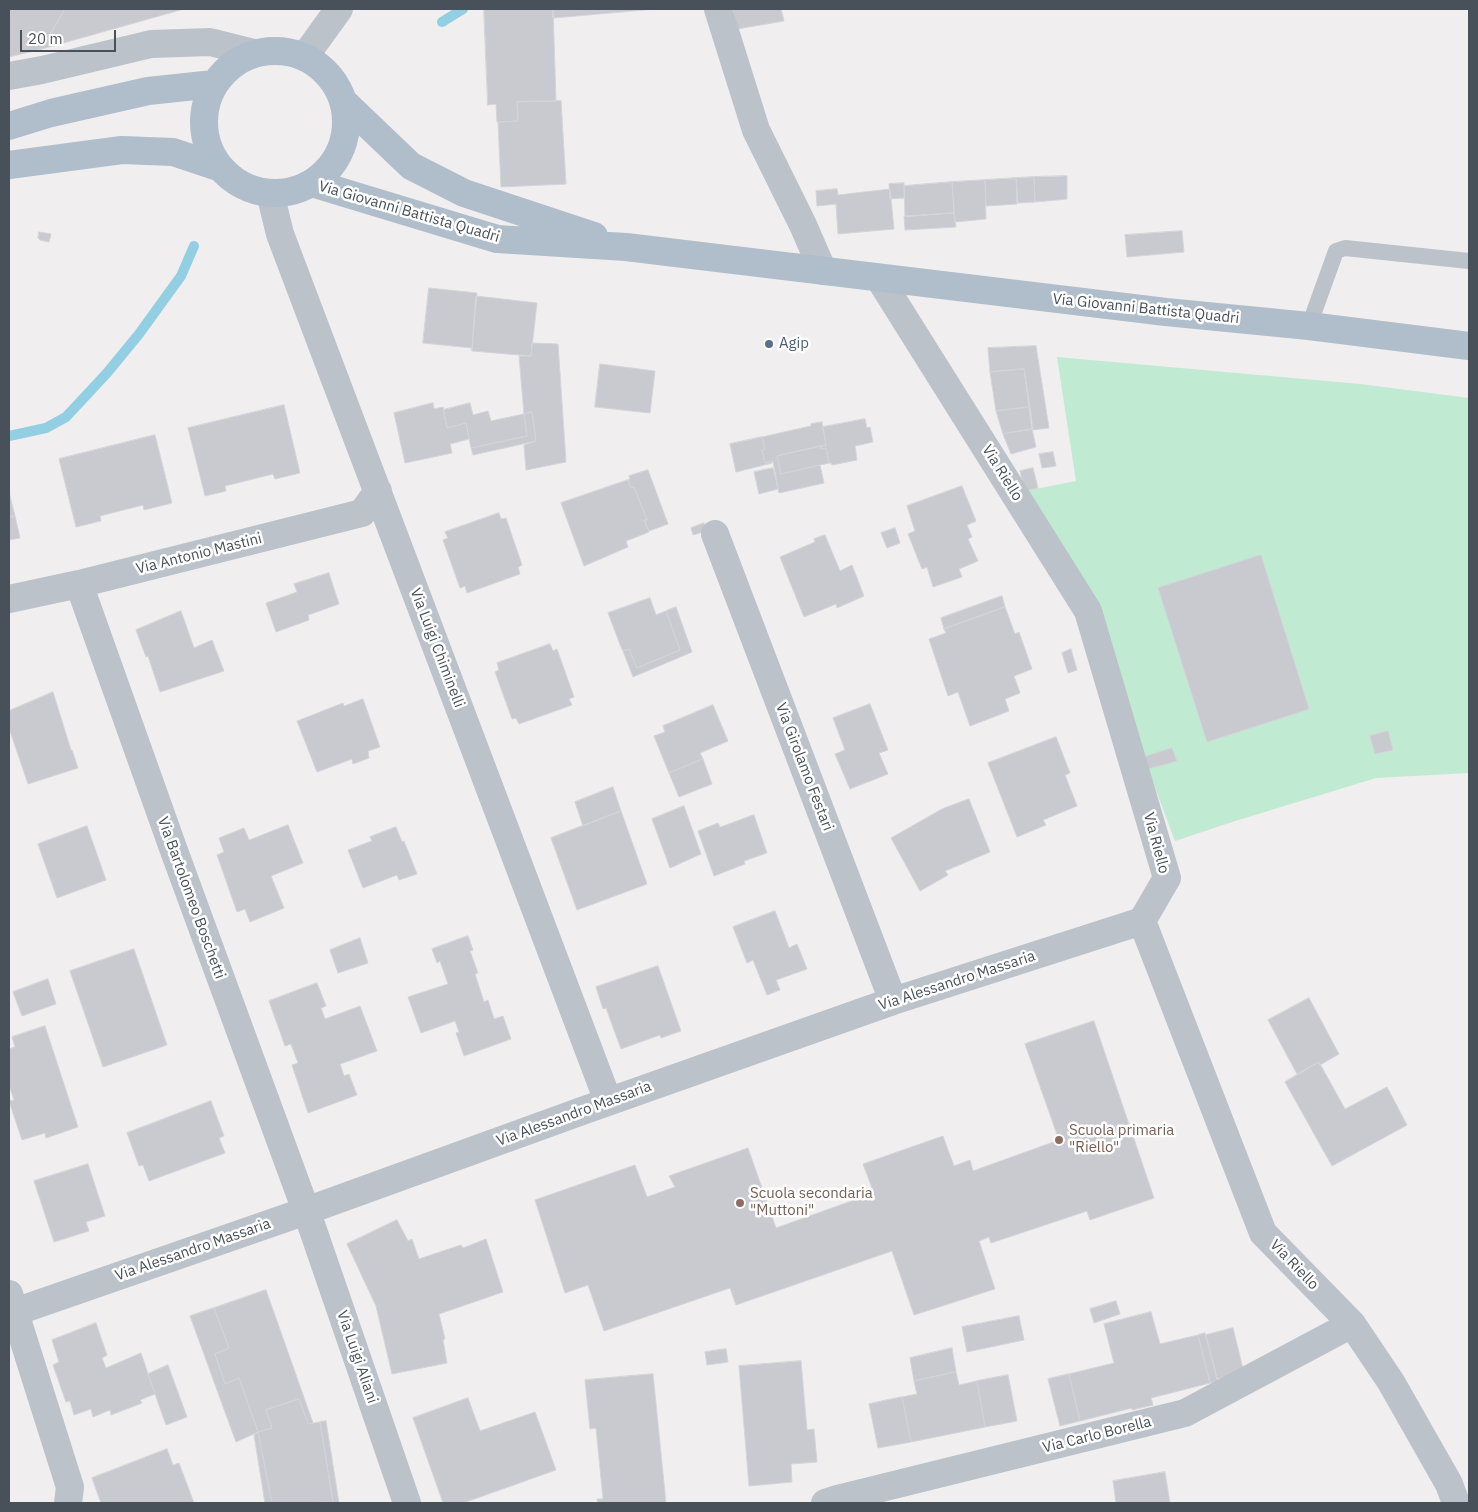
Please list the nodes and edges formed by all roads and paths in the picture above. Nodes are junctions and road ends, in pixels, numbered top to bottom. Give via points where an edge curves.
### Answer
1 (339, 9) edge
2 (718, 9) edge
3 (254, 53) junction
4 (305, 56) junction
5 (9, 76) edge
6 (214, 84) junction
7 (344, 102) junction
8 (9, 126) edge
9 (9, 165) edge
10 (221, 168) junction
11 (312, 183) junction
12 (270, 193) junction
13 (626, 247) junction
14 (1469, 261) edge
15 (823, 271) junction
16 (879, 278) junction
17 (1309, 326) junction
18 (1469, 346) edge
19 (378, 491) junction
20 (715, 534) dead end
21 (79, 584) junction
22 (9, 599) edge
23 (1142, 921) junction
24 (893, 1001) junction
25 (608, 1101) junction
26 (306, 1211) junction
27 (11, 1307) edge
28 (1352, 1324) junction
29 (68, 1503) edge
30 (407, 1503) edge
31 (825, 1503) edge
32 (1456, 1503) edge

1 - 4 street
2 - 15 street via 756,130
3 - 4 main road, Via Giovanni Battista Quadri via 288,51
3 - 5 street via 210,42 151,44
3 - 6 main road, Via Giovanni Battista Quadri via 238,60
4 - 7 main road, Via Giovanni Battista Quadri via 322,67 336,83
6 - 8 main road via 148,91
6 - 10 main road, Via Giovanni Battista Quadri via 206,105 204,127 209,149
7 - 11 main road, Via Giovanni Battista Quadri via 347,125 342,148 330,168
7 - 13 main road, Via Giovanni Battista Quadri via 412,166 464,193
9 - 10 main road, Via Giovanni Battista Quadri via 122,150 174,152
10 - 12 main road, Via Giovanni Battista Quadri via 248,188
11 - 12 main road, Via Giovanni Battista Quadri via 292,192
11 - 13 main road, Via Giovanni Battista Quadri via 497,240
12 - 19 street, Via Luigi Chiminelli via 280,234
13 - 15 main road, Via Giovanni Battista Quadri
14 - 17 lane via 1345,248 1336,251
15 - 16 main road, Via Giovanni Battista Quadri
16 - 17 main road, Via Giovanni Battista Quadri
16 - 23 street, Via Riello via 1088,611 1167,878
17 - 18 main road, Via Giovanni Battista Quadri
19 - 21 street, Via Antonio Mastini via 362,513
19 - 25 street, Via Luigi Chiminelli
20 - 24 street, Via Girolamo Festari
21 - 22 street, Via Antonio Mastini
21 - 26 street, Via Bartolomeo Boschetti
23 - 24 street, Via Alessandro Massaria
23 - 28 street, Via Riello via 1263,1233
24 - 25 street, Via Alessandro Massaria
25 - 26 street, Via Alessandro Massaria
26 - 27 street, Via Alessandro Massaria
26 - 30 street, Via Luigi Aliani
27 - 29 street via 70,1487
28 - 31 street, Via Carlo Borella via 1185,1413
28 - 32 street, Via Riello via 1391,1382 1449,1484

